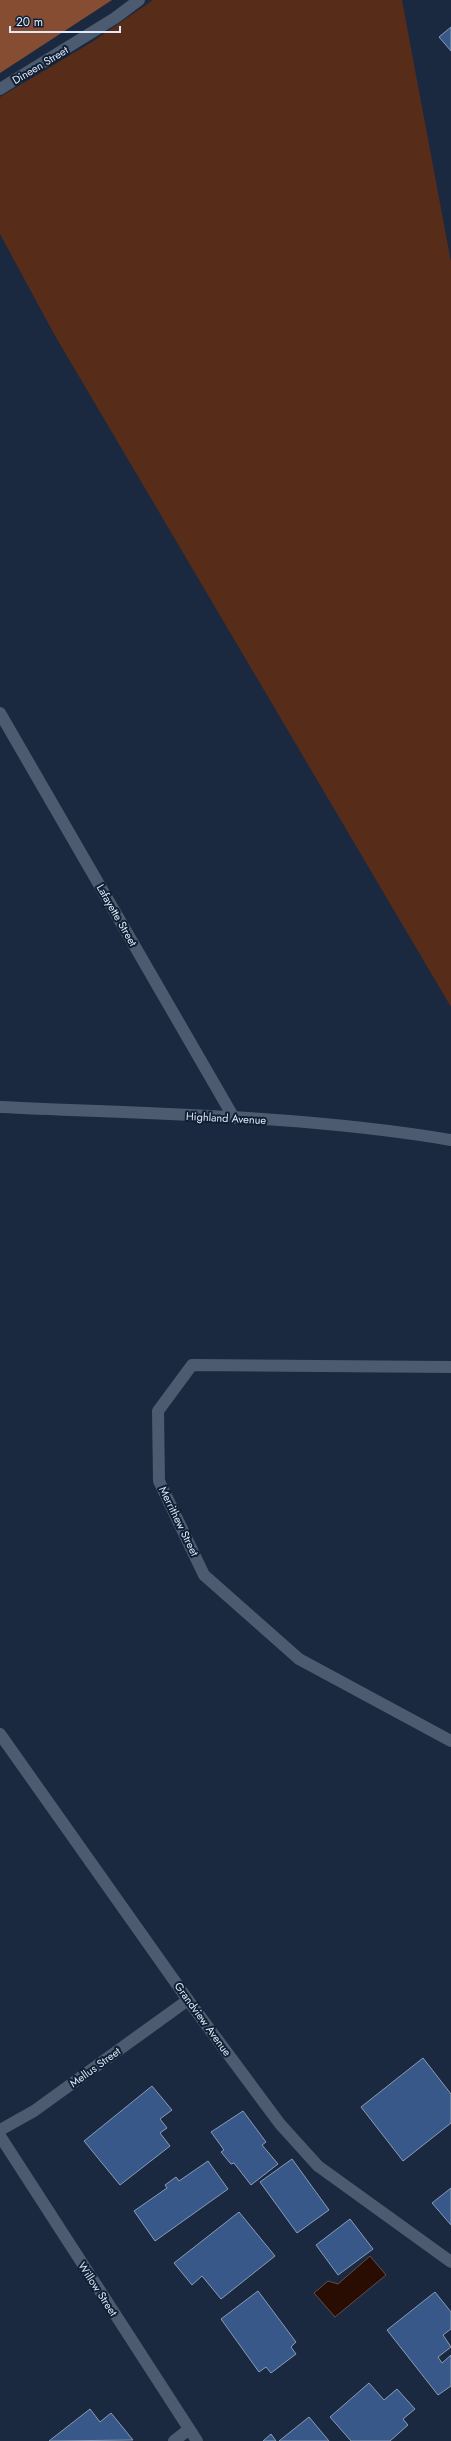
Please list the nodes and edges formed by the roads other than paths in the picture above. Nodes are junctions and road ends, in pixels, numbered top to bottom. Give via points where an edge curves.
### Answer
1 (139, 0) edge
2 (0, 89) edge
3 (0, 713) edge
4 (0, 1107) edge
5 (234, 1118) junction
6 (451, 1140) edge
7 (451, 1367) edge
8 (0, 1734) edge
9 (451, 1741) edge
10 (188, 2000) junction
11 (0, 2130) edge
12 (0, 2136) edge
13 (451, 2262) edge
14 (188, 2430) junction
15 (174, 2441) edge
16 (197, 2441) edge

1 - 2 street, Dineen Street via 115,18
3 - 5 street, Lafayette Street
4 - 5 street, Highland Avenue
5 - 6 street, Highland Avenue via 390,1130
7 - 9 street, Merrithew Street via 192,1366 158,1411 159,1481 204,1574 299,1659
8 - 10 street, Grandview Avenue
10 - 11 street, Mellus Street via 34,2111
10 - 13 street, Grandview Avenue via 280,2124 318,2166
12 - 14 street, Willow Street
14 - 15 street
14 - 16 street, Willow Street

